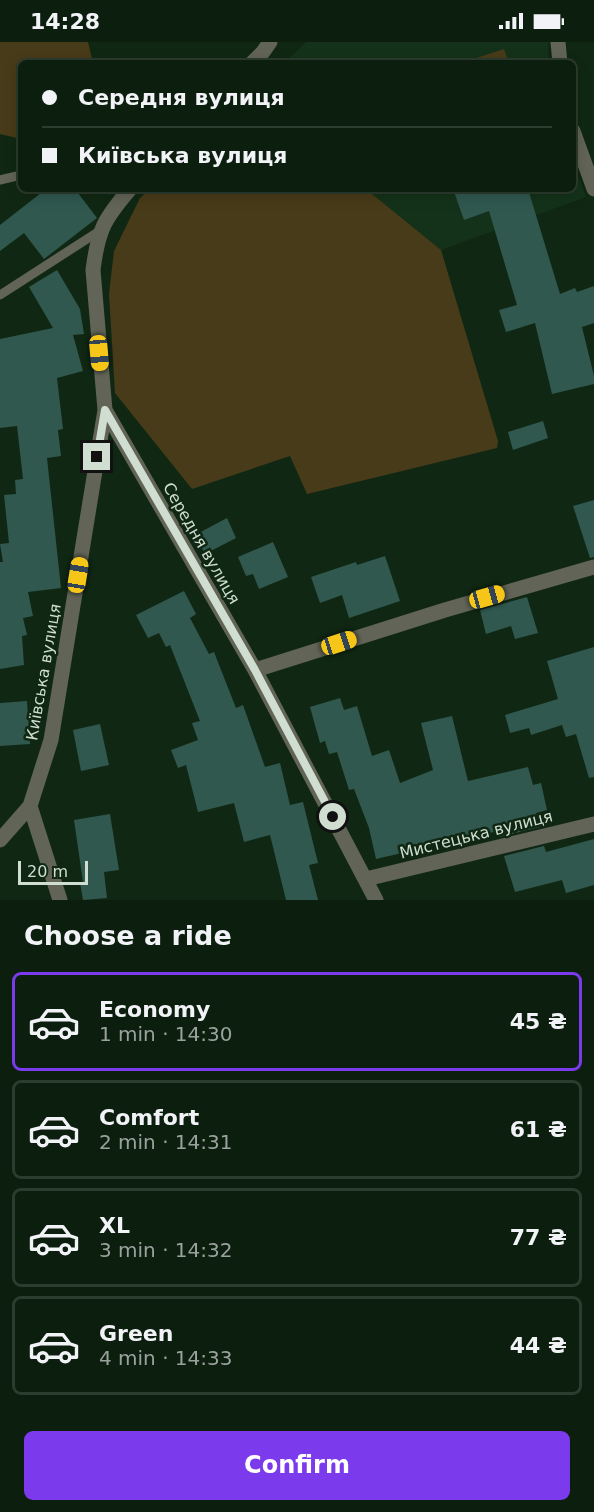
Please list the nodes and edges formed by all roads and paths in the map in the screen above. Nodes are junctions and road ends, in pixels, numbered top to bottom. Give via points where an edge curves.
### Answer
1 (270, 42) edge
2 (558, 42) edge
3 (255, 60) edge
4 (560, 60) edge
5 (576, 139) edge
6 (18, 175) edge
7 (0, 180) edge
8 (594, 189) edge
9 (127, 192) edge
10 (101, 230) junction
11 (0, 295) edge
12 (105, 410) junction
13 (594, 567) edge
14 (255, 670) junction
15 (30, 806) junction
16 (594, 824) edge
17 (0, 840) edge
18 (366, 879) junction
19 (60, 900) edge
20 (376, 900) edge

1 - 3 street
2 - 4 street
5 - 8 street
6 - 7 lane
9 - 10 street, Середня вулиця via 108,214
10 - 11 lane
10 - 12 street, Середня вулиця via 93,270
12 - 14 street, Середня вулиця
12 - 15 street, Київська вулиця via 51,740
13 - 14 street
14 - 18 street, Середня вулиця
15 - 17 street
15 - 19 street
16 - 18 street, Мистецька вулиця
18 - 20 street, Середня вулиця

